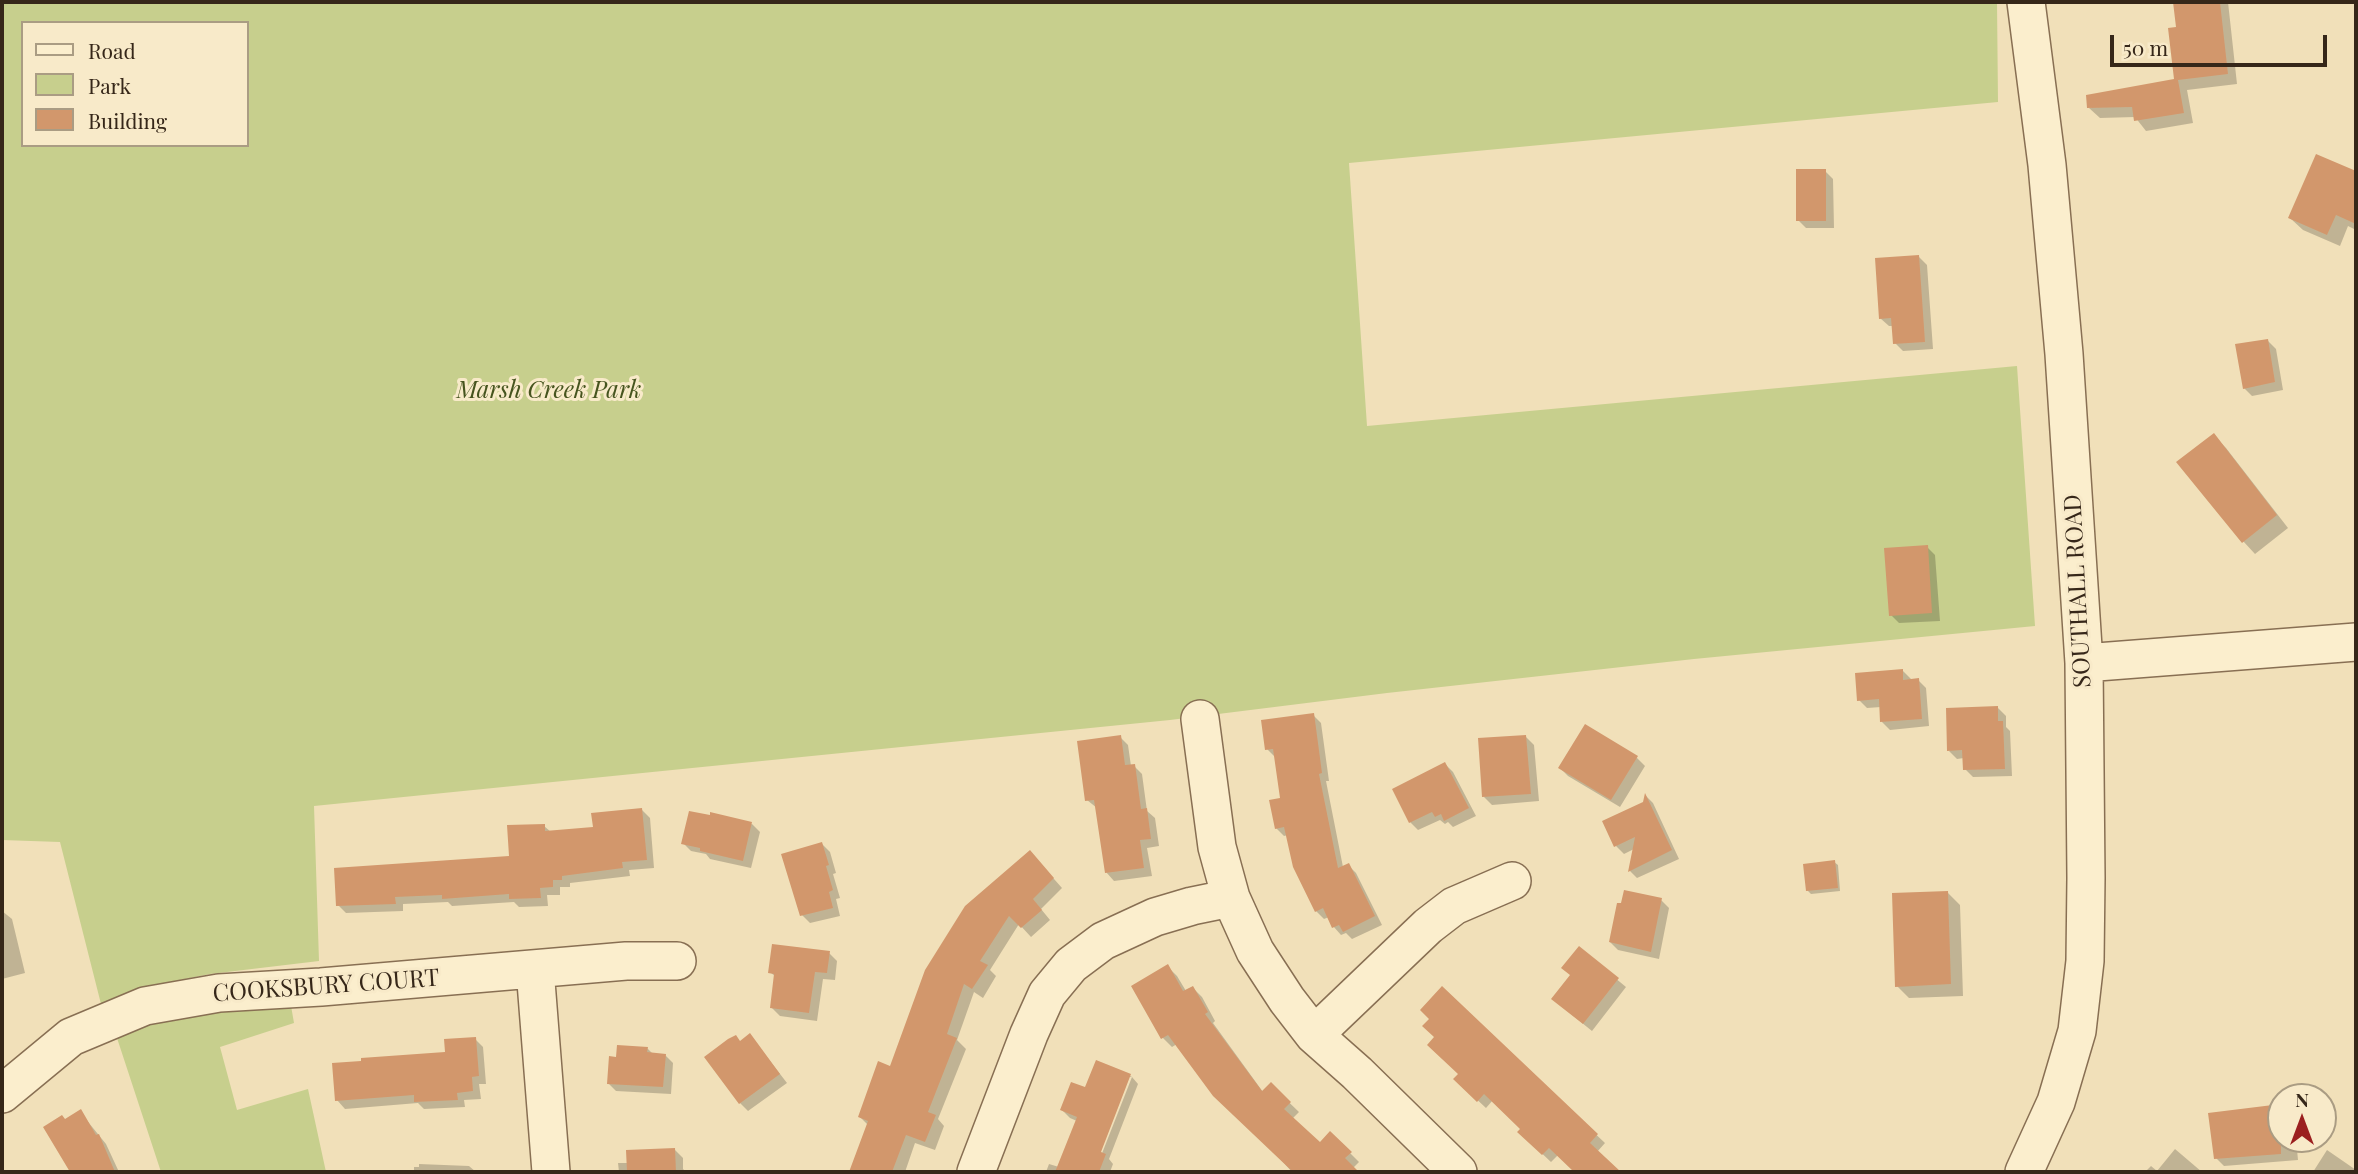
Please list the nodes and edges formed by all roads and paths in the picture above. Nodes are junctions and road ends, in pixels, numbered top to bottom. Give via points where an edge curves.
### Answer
1 (2026, 2) edge
2 (2356, 642) edge
3 (2084, 663) junction
4 (1200, 719) dead end
5 (1512, 881) dead end
6 (1231, 898) junction
7 (677, 961) dead end
8 (535, 969) junction
9 (1314, 1035) junction
10 (2, 1094) edge
11 (551, 1172) edge
12 (976, 1172) edge
13 (1458, 1172) edge
14 (2024, 1172) edge

1 - 3 street, SOUTHALL ROAD via 2064,354
2 - 3 street
3 - 14 street, SOUTHALL ROAD via 2085,961 2077,1031 2056,1102
4 - 6 street via 1217,847
5 - 9 street via 1454,906 1428,926
6 - 9 street via 1255,951
6 - 12 street via 1155,917 1103,941 1071,965 1048,994 1029,1034
7 - 8 street, COOKSBURY COURT
8 - 10 street, COOKSBURY COURT via 219,993 145,1006 71,1037
8 - 11 street
9 - 13 street

